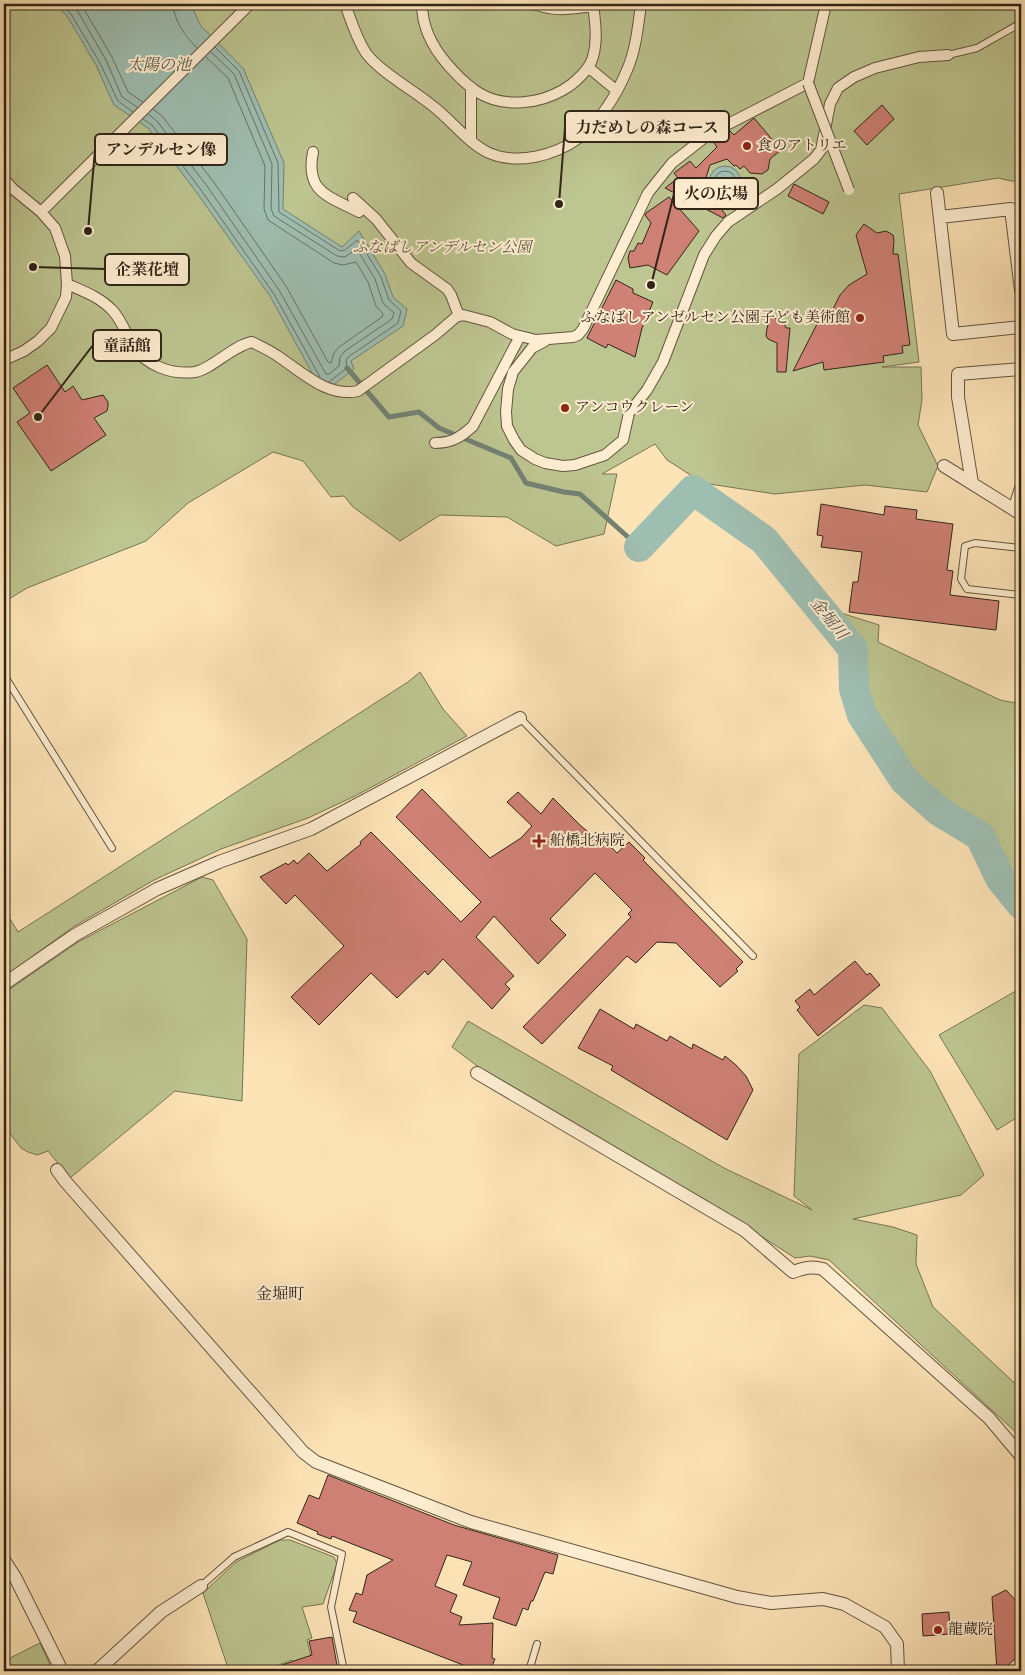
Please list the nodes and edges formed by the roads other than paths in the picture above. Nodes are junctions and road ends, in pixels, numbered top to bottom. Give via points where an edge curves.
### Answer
1 (250, 4) edge
2 (345, 4) edge
3 (422, 4) edge
4 (534, 4) edge
5 (641, 4) edge
6 (826, 4) edge
7 (593, 5) edge
8 (1021, 23) edge
9 (948, 55) joint
10 (588, 67) junction
11 (808, 83) junction
12 (471, 87) junction
13 (617, 90) junction
14 (471, 140) junction
15 (313, 152) dead end
16 (4, 179) edge
17 (849, 190) dead end
18 (937, 193) dead end
19 (353, 198) dead end
20 (41, 212) junction
21 (359, 212) dead end
22 (940, 217) junction
23 (67, 284) junction
24 (1021, 290) edge
25 (459, 316) junction
26 (1021, 328) edge
27 (520, 336) junction
28 (548, 339) junction
29 (4, 360) edge
30 (1021, 369) edge
31 (435, 442) dead end
32 (944, 466) dead end
33 (972, 484) junction
34 (1021, 488) edge
35 (1017, 512) edge
36 (1021, 548) edge
37 (1021, 595) edge
38 (4, 674) edge
39 (520, 718) joint
40 (112, 848) dead end
41 (752, 956) dead end
42 (4, 984) edge
43 (477, 1073) dead end
44 (57, 1170) dead end
45 (1021, 1456) edge
46 (4, 1560) edge
47 (201, 1586) joint
48 (537, 1644) dead end
49 (62, 1671) edge
50 (97, 1671) edge
51 (344, 1671) edge
52 (529, 1671) edge
53 (898, 1671) edge

1 - 20 street
2 - 14 street via 366,54 435,107
3 - 12 street via 423,22 432,42
4 - 7 street via 561,10
5 - 13 street via 633,53
6 - 11 street
7 - 10 street via 595,48
8 - 9 lane via 977,48
9 - 28 street via 875,68 838,88 830,104 821,150 814,159 728,222 716,236 704,255 663,362 647,390 628,413 623,440 605,455 575,465 545,463 521,450 510,433 506,412 513,372 532,348
10 - 12 street via 569,87 544,100 495,100
10 - 13 street
11 - 17 street, bridge
11 - 28 street via 709,134 672,163 648,193 583,329 572,337
12 - 14 street
13 - 14 street via 600,116 579,138 539,156 504,158
15 - 21 street via 311,174 318,189
16 - 20 street
18 - 22 street
19 - 25 street via 376,219 411,264 447,289
20 - 23 street via 55,228 61,242
22 - 24 street via 1011,209
22 - 26 street via 953,334
23 - 25 street via 100,299 114,312 134,348 155,366 170,371 198,372 252,342 323,386 346,392 358,391
23 - 29 street via 66,297 51,328 24,351
25 - 27 street via 490,322
27 - 28 street
27 - 31 street via 473,426 454,440
30 - 33 street via 958,374 958,396
32 - 33 street
33 - 35 street
34 - 35 street
36 - 37 lane via 968,544 965,546 961,579 967,589
38 - 40 lane
39 - 41 lane
39 - 42 street via 311,829 219,862 158,889 75,935
43 - 45 street via 744,1230 794,1272 814,1266 823,1269 988,1418
44 - 53 street via 302,1452 316,1462 471,1522 736,1597 771,1602 823,1599 844,1604 885,1627 897,1644
46 - 49 street
47 - 50 street via 161,1612
47 - 51 lane via 234,1557 288,1532 342,1554 331,1607
48 - 52 lane

